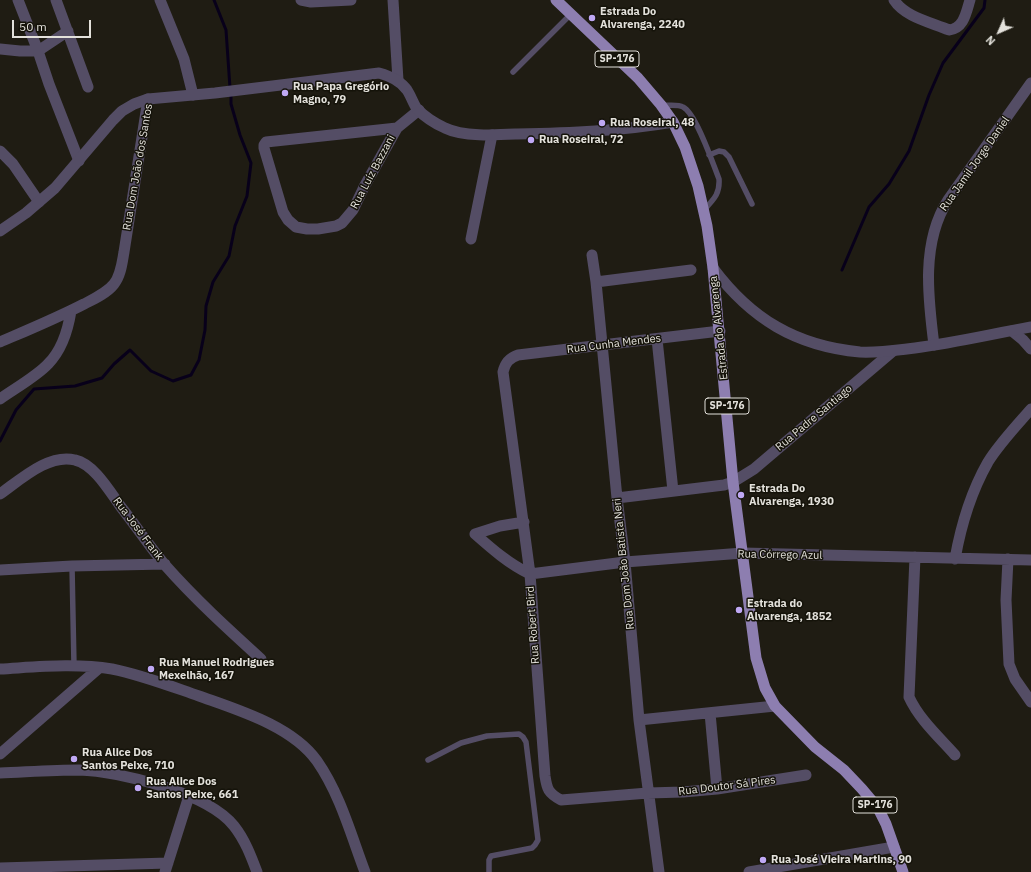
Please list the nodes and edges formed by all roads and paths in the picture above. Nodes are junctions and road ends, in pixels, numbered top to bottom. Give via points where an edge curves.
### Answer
1 (18, 0) edge
2 (56, 0) edge
3 (160, 0) edge
4 (301, 0) edge
5 (351, 0) edge
6 (393, 0) edge
7 (556, 0) edge
8 (894, 0) edge
9 (970, 0) edge
10 (571, 14) junction
11 (68, 31) junction
12 (0, 49) edge
13 (38, 51) junction
14 (513, 72) dead end
15 (398, 80) junction
16 (1031, 83) edge
17 (88, 87) dead end
18 (193, 95) junction
19 (148, 99) junction
20 (661, 105) junction
21 (419, 110) junction
22 (673, 122) junction
23 (397, 128) junction
24 (492, 135) junction
25 (0, 151) edge
26 (709, 155) junction
27 (79, 161) junction
28 (39, 202) junction
29 (752, 204) dead end
30 (703, 211) junction
31 (0, 231) edge
32 (471, 239) dead end
33 (592, 255) dead end
34 (713, 268) junction
35 (691, 270) dead end
36 (596, 282) junction
37 (716, 295) junction
38 (740, 299) junction
39 (71, 311) junction
40 (1031, 328) edge
41 (720, 331) junction
42 (1012, 331) junction
43 (657, 339) junction
44 (0, 342) edge
45 (602, 345) junction
46 (934, 345) junction
47 (1031, 350) edge
48 (893, 351) junction
49 (509, 359) joint
50 (0, 399) edge
51 (1031, 409) edge
52 (733, 482) junction
53 (673, 491) junction
54 (0, 494) edge
55 (617, 498) junction
56 (524, 522) junction
57 (743, 553) junction
58 (914, 557) junction
59 (955, 558) junction
60 (1008, 559) junction
61 (1031, 560) edge
62 (625, 562) junction
63 (165, 564) junction
64 (72, 566) junction
65 (0, 570) edge
66 (530, 574) junction
67 (261, 659) dead end
68 (74, 666) junction
69 (99, 668) junction
70 (0, 669) edge
71 (1031, 702) edge
72 (775, 706) junction
73 (710, 713) junction
74 (638, 720) junction
75 (0, 754) edge
76 (955, 755) dead end
77 (428, 760) dead end
78 (0, 773) edge
79 (806, 775) dead end
80 (718, 789) junction
81 (648, 793) junction
82 (189, 796) junction
83 (894, 847) junction
84 (0, 868) edge
85 (166, 868) edge
86 (257, 872) edge
87 (365, 872) edge
88 (489, 872) edge
89 (659, 872) edge
90 (749, 872) edge
91 (903, 872) edge

1 - 13 street
2 - 11 street
3 - 18 street via 184,59
4 - 5 street
6 - 15 street
7 - 10 main road, Estrada do Alvarenga / SP-176
8 - 9 street via 898,7 907,13 948,30 956,29 961,23
10 - 14 lane
10 - 20 main road, Estrada do Alvarenga / SP-176 via 638,78
11 - 13 street
11 - 17 street
12 - 13 street
13 - 27 street
15 - 18 street, Rua Dom João dos Santos via 379,73
15 - 21 street
16 - 46 street, Rua Jamil Jorge Daniel via 948,200 938,219 930,257 928,283
18 - 19 street, Rua Dom João dos Santos
19 - 27 street via 122,111
19 - 39 street, Rua Dom João dos Santos via 118,277 107,290
20 - 22 main road, Estrada do Alvarenga / SP-176
20 - 26 lane via 682,106 688,111 695,121
21 - 23 street, Rua Luíz Bazzani
21 - 24 street via 446,128
22 - 24 street via 613,130
22 - 30 main road, Estrada do Alvarenga / SP-176 via 692,167
23 - 23 street, Rua Luíz Bazzani via 348,218 336,226 318,229 296,227 288,220 283,212 264,143
24 - 32 street
25 - 28 street via 13,164
26 - 29 lane via 724,152
26 - 30 lane via 719,179 719,188 715,198
27 - 28 street
28 - 31 street
30 - 34 main road, Estrada do Alvarenga / SP-176
33 - 36 street, Rua Dom João Batista Neri
34 - 37 main road, Estrada do Alvarenga / SP-176
34 - 38 street via 726,286
35 - 36 street
36 - 45 street, Rua Dom João Batista Neri
37 - 38 street via 726,293
37 - 41 main road, Estrada do Alvarenga / SP-176
38 - 48 street via 786,333 811,343 862,352
39 - 44 street, Rua Dom João dos Santos
39 - 50 street via 65,337 48,365
40 - 42 street
41 - 43 street, Rua Cunha Mendes
41 - 52 main road, Estrada do Alvarenga / SP-176
42 - 46 street
42 - 47 street
43 - 45 street, Rua Cunha Mendes
43 - 53 street
45 - 49 street, Rua Cunha Mendes via 518,355
45 - 55 street, Rua Dom João Batista Neri
46 - 48 street
48 - 52 street, Rua Padre Santiago via 754,469
49 - 56 street, Rua Robert Bird via 503,372
51 - 59 street via 989,461 973,494
52 - 53 street, Rua Padre Santiago
52 - 57 main road, Estrada do Alvarenga / SP-176
53 - 55 street, Rua Padre Santiago
54 - 63 street, Rua José Frank via 51,461 64,458 83,462 103,483
55 - 62 street, Rua Dom João Batista Neri
56 - 66 street, Rua Robert Bird
56 - 66 street via 475,534 503,558
57 - 58 street, Rua Córrego Azul
57 - 62 street, Rua Córrego Azul
57 - 72 main road, Estrada do Alvarenga / SP-176 via 756,658 765,688
58 - 59 street, Rua Córrego Azul
58 - 76 street via 909,697 913,706
59 - 60 street, Rua Córrego Azul
60 - 61 street, Rua Córrego Azul
60 - 71 street via 1006,600 1009,664 1015,680
62 - 66 street, Rua Córrego Azul
62 - 74 street, Rua Dom João Batista Neri
63 - 64 street
63 - 67 street, Rua José Frank via 213,615
64 - 65 street
64 - 68 lane
66 - 81 street, Rua Robert Bird via 547,789 561,800
68 - 69 street
68 - 70 street
69 - 75 street
69 - 87 street via 152,679 234,709 289,735 304,746 328,780
72 - 73 street
72 - 83 main road, Estrada do Alvarenga / SP-176 via 815,747 844,770 862,789 878,808
73 - 74 street
73 - 80 street
74 - 81 street, Rua Dom João Batista Neri
77 - 88 lane via 461,744 487,736 519,734 526,742 538,840 532,848 491,856
78 - 82 street via 80,770 108,773
79 - 80 street, Rua Doutor Sá Pires
80 - 81 street, Rua Doutor Sá Pires
81 - 89 street, Rua Dom João Batista Neri
82 - 85 street
82 - 86 street via 220,813 233,825 248,847
83 - 90 street
83 - 91 main road, Estrada do Alvarenga / SP-176
84 - 85 street

